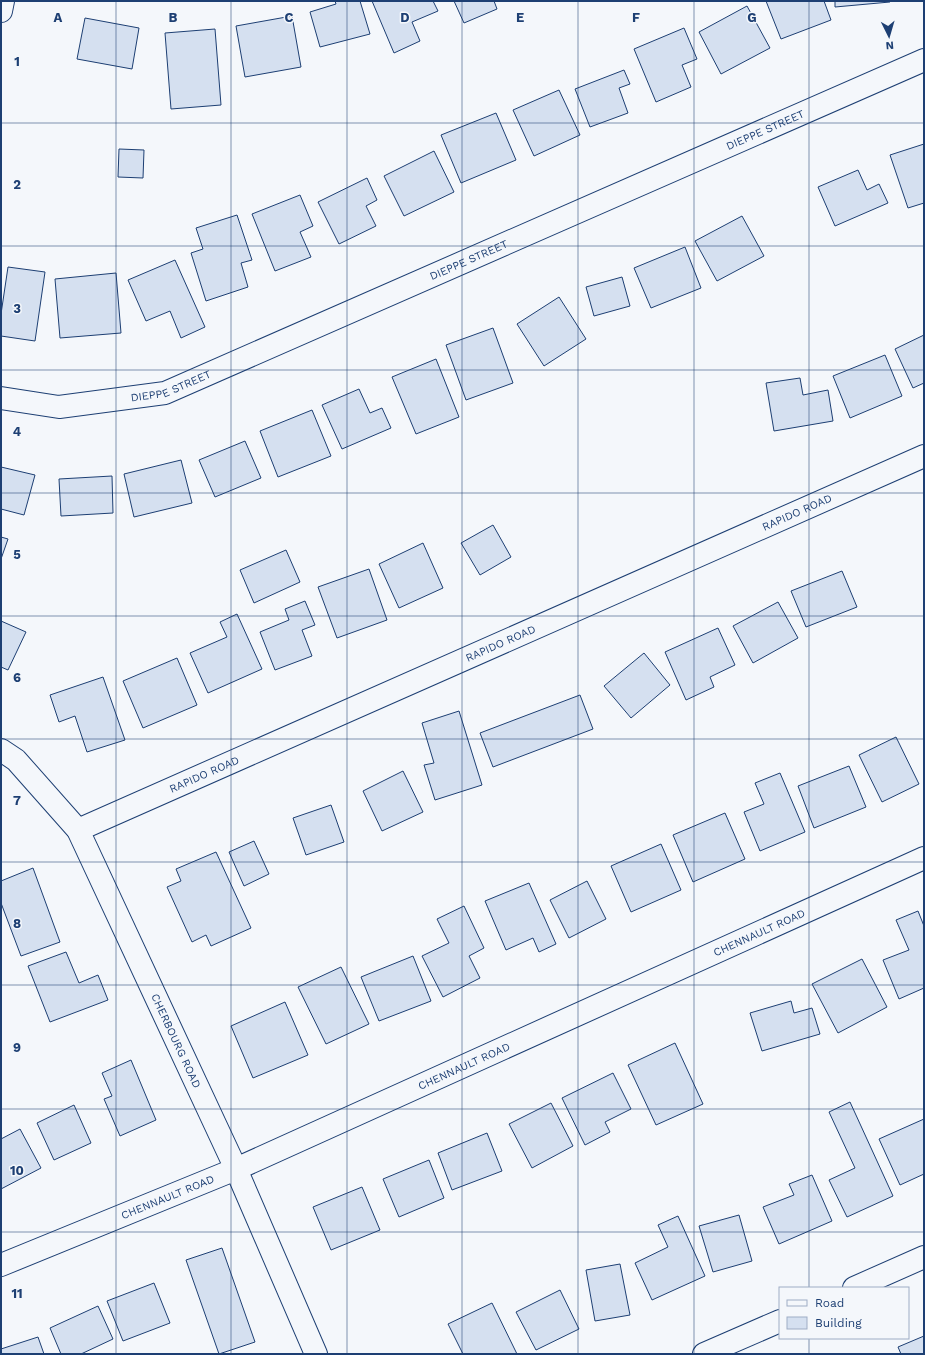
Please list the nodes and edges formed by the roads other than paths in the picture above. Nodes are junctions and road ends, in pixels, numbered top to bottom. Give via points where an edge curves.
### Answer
1 (3, 1) edge
2 (1, 11) edge
3 (924, 60) edge
4 (1, 398) edge
5 (924, 456) edge
6 (1, 750) edge
7 (78, 830) junction
8 (924, 858) edge
9 (236, 1169) junction
10 (924, 1257) edge
11 (1, 1265) edge
12 (856, 1287) edge
13 (779, 1321) edge
14 (316, 1354) edge
15 (704, 1354) edge

1 - 2 street
3 - 4 street, DIEPPE STREET via 165,393 59,407
5 - 7 street, RAPIDO ROAD
6 - 7 street, CHERBOURG ROAD via 16,760
7 - 9 street, CHERBOURG ROAD
8 - 9 street, CHENNAULT ROAD
9 - 11 street, CHENNAULT ROAD
9 - 14 street, CHERBOURG ROAD
10 - 12 street
13 - 15 street

